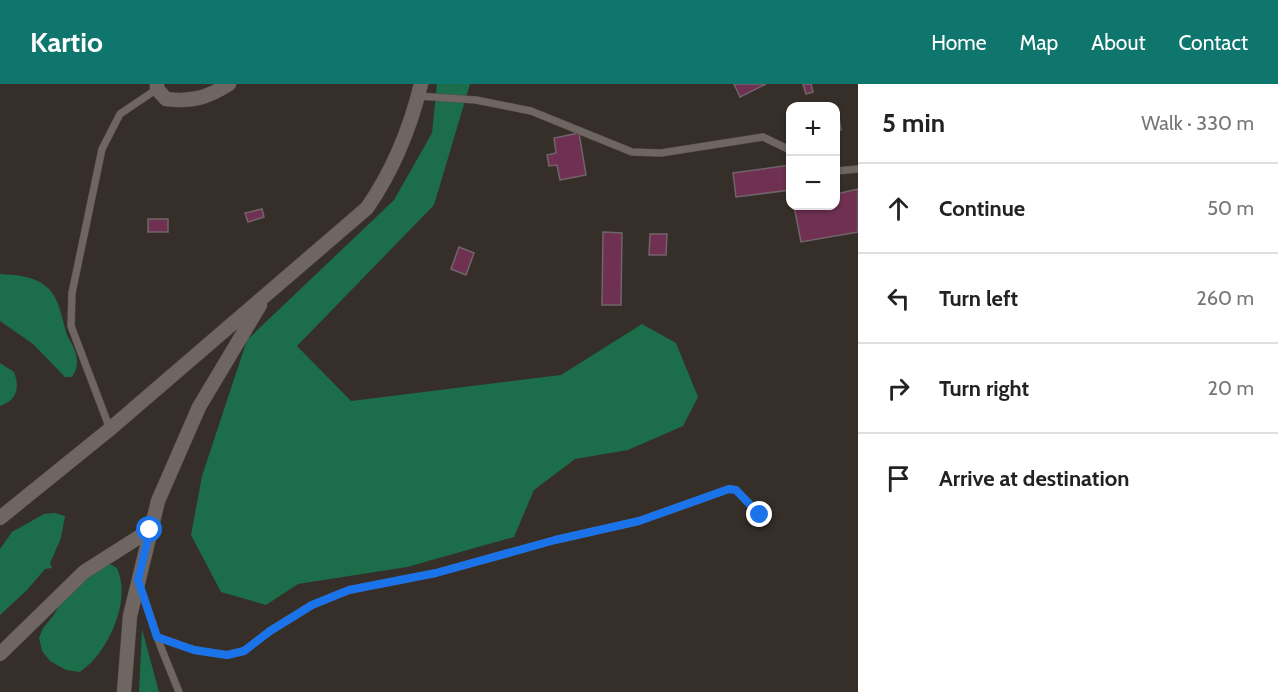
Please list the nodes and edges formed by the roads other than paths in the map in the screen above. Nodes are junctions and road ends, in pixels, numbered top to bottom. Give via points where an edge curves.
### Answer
1 (229, 84) edge
2 (157, 86) edge
3 (420, 90) edge
4 (786, 148) edge
5 (858, 169) edge
6 (840, 171) edge
7 (265, 295) junction
8 (110, 429) junction
9 (760, 515) dead end
10 (0, 518) edge
11 (150, 530) junction
12 (138, 580) junction
13 (157, 637) junction
14 (0, 654) edge
15 (124, 692) edge
16 (179, 692) edge

1 - 2 street via 190,101 166,99
2 - 8 lane via 120,114 102,148 72,293 71,326
3 - 4 lane via 531,111 632,152 661,153 763,137
3 - 7 street via 401,149 367,208
5 - 6 lane
7 - 8 street
7 - 11 street via 199,407 158,501
8 - 10 street
9 - 13 lane via 736,490 729,489 619,526 436,573 349,590 312,605 244,651 227,655 194,650
11 - 12 street
11 - 14 street via 84,572
12 - 13 lane
12 - 15 street via 130,616
13 - 16 lane

